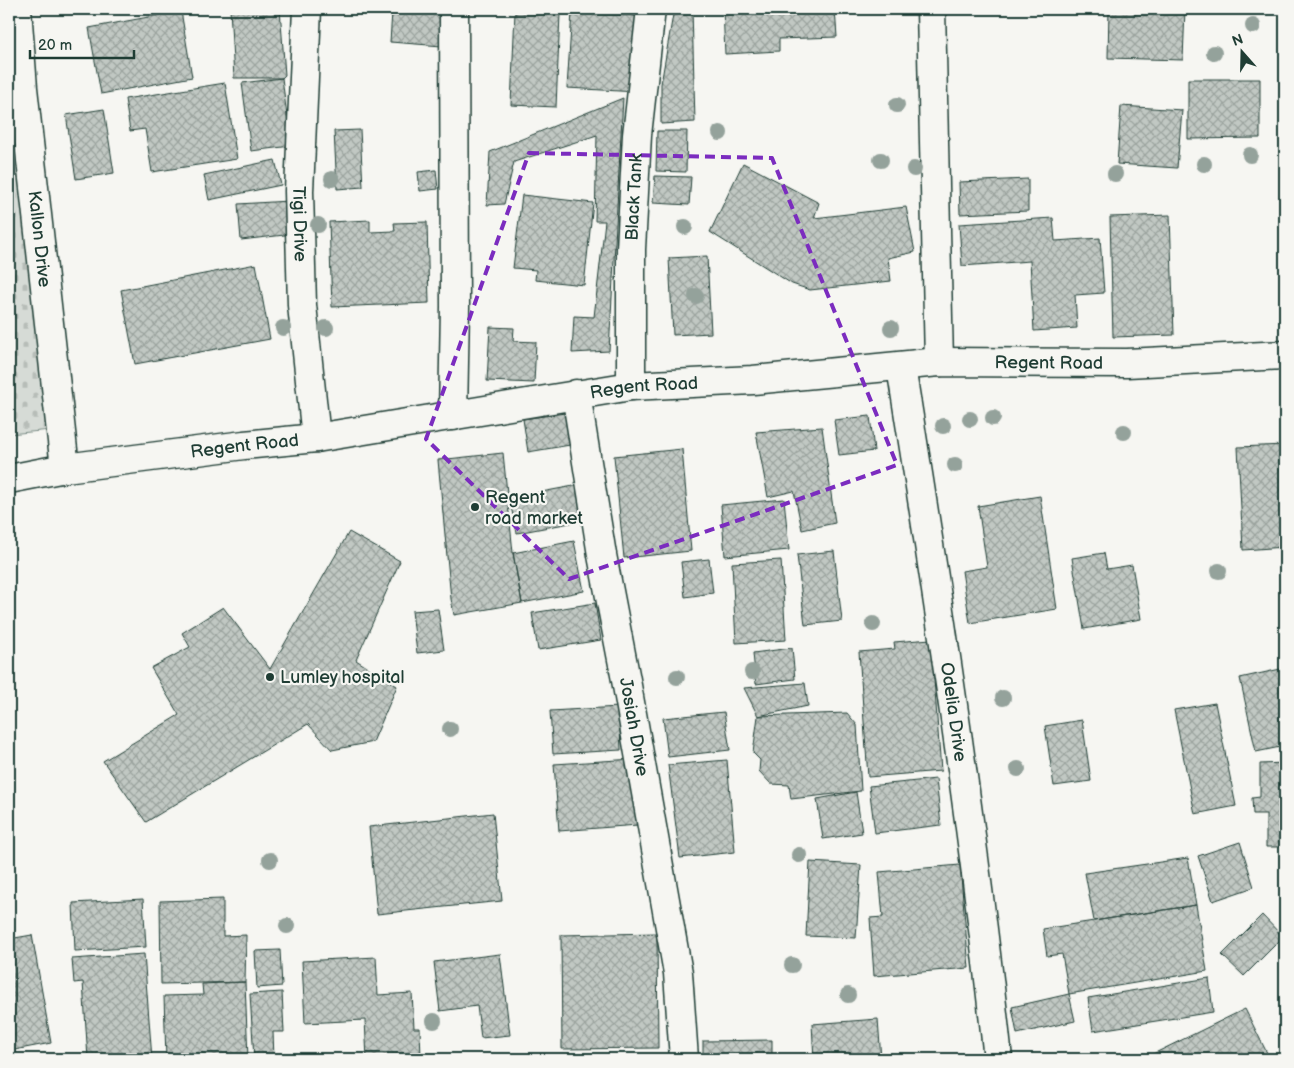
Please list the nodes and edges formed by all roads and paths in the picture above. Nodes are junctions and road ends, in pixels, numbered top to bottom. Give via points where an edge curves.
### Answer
1 (17, 9) edge
2 (307, 9) edge
3 (454, 9) edge
4 (651, 9) edge
5 (931, 9) edge
6 (1285, 355) edge
7 (939, 362) junction
8 (901, 367) junction
9 (631, 386) junction
10 (576, 394) junction
11 (453, 416) junction
12 (316, 438) junction
13 (65, 468) junction
14 (9, 479) edge
15 (684, 1059) edge
16 (998, 1059) edge

1 - 13 street, Kallon Drive
2 - 12 street, Tigi Drive via 299,191 302,305
3 - 11 street
4 - 9 street, Black Tank via 637,135 631,249
5 - 7 street
6 - 7 street, Regent Road via 1127,363
7 - 8 street, Regent Road
8 - 9 street, Regent Road via 753,380
8 - 16 street, Odelia Drive via 952,698 986,945
9 - 10 street, Regent Road
10 - 11 street, Regent Road
10 - 15 street, Josiah Drive via 678,973
11 - 12 street, Regent Road
12 - 13 street, Regent Road
13 - 14 street, Regent Road

